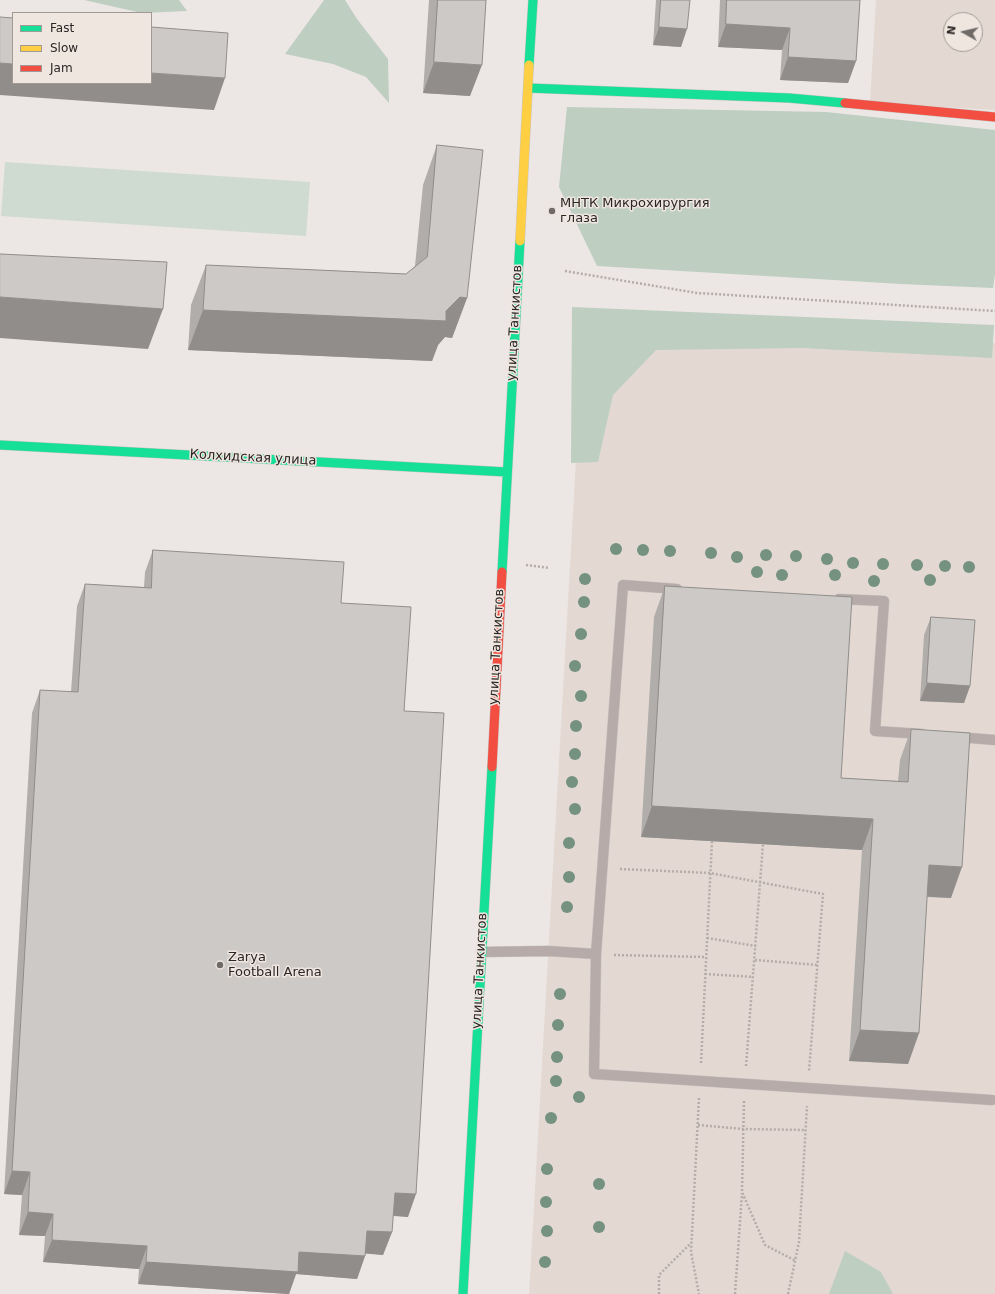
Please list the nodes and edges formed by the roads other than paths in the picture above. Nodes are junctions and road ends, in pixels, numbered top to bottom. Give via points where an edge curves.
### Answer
1 (532, 0) edge
2 (528, 88) junction
3 (995, 117) edge
4 (0, 444) edge
5 (507, 472) junction
6 (686, 589) edge
7 (829, 598) edge
8 (935, 735) edge
9 (950, 736) edge
10 (995, 740) edge
11 (481, 952) junction
12 (596, 954) junction
13 (992, 1100) dead end
14 (463, 1294) edge

1 - 2 street, улица Танкистов
2 - 3 street via 789,98
2 - 5 street, улица Танкистов
4 - 5 street, Колхидская улица
5 - 11 street, улица Танкистов
6 - 12 lane via 623,585
7 - 8 lane via 884,602 875,731
9 - 10 lane
11 - 12 lane via 548,951
11 - 14 street, улица Танкистов
12 - 13 lane via 594,1074

